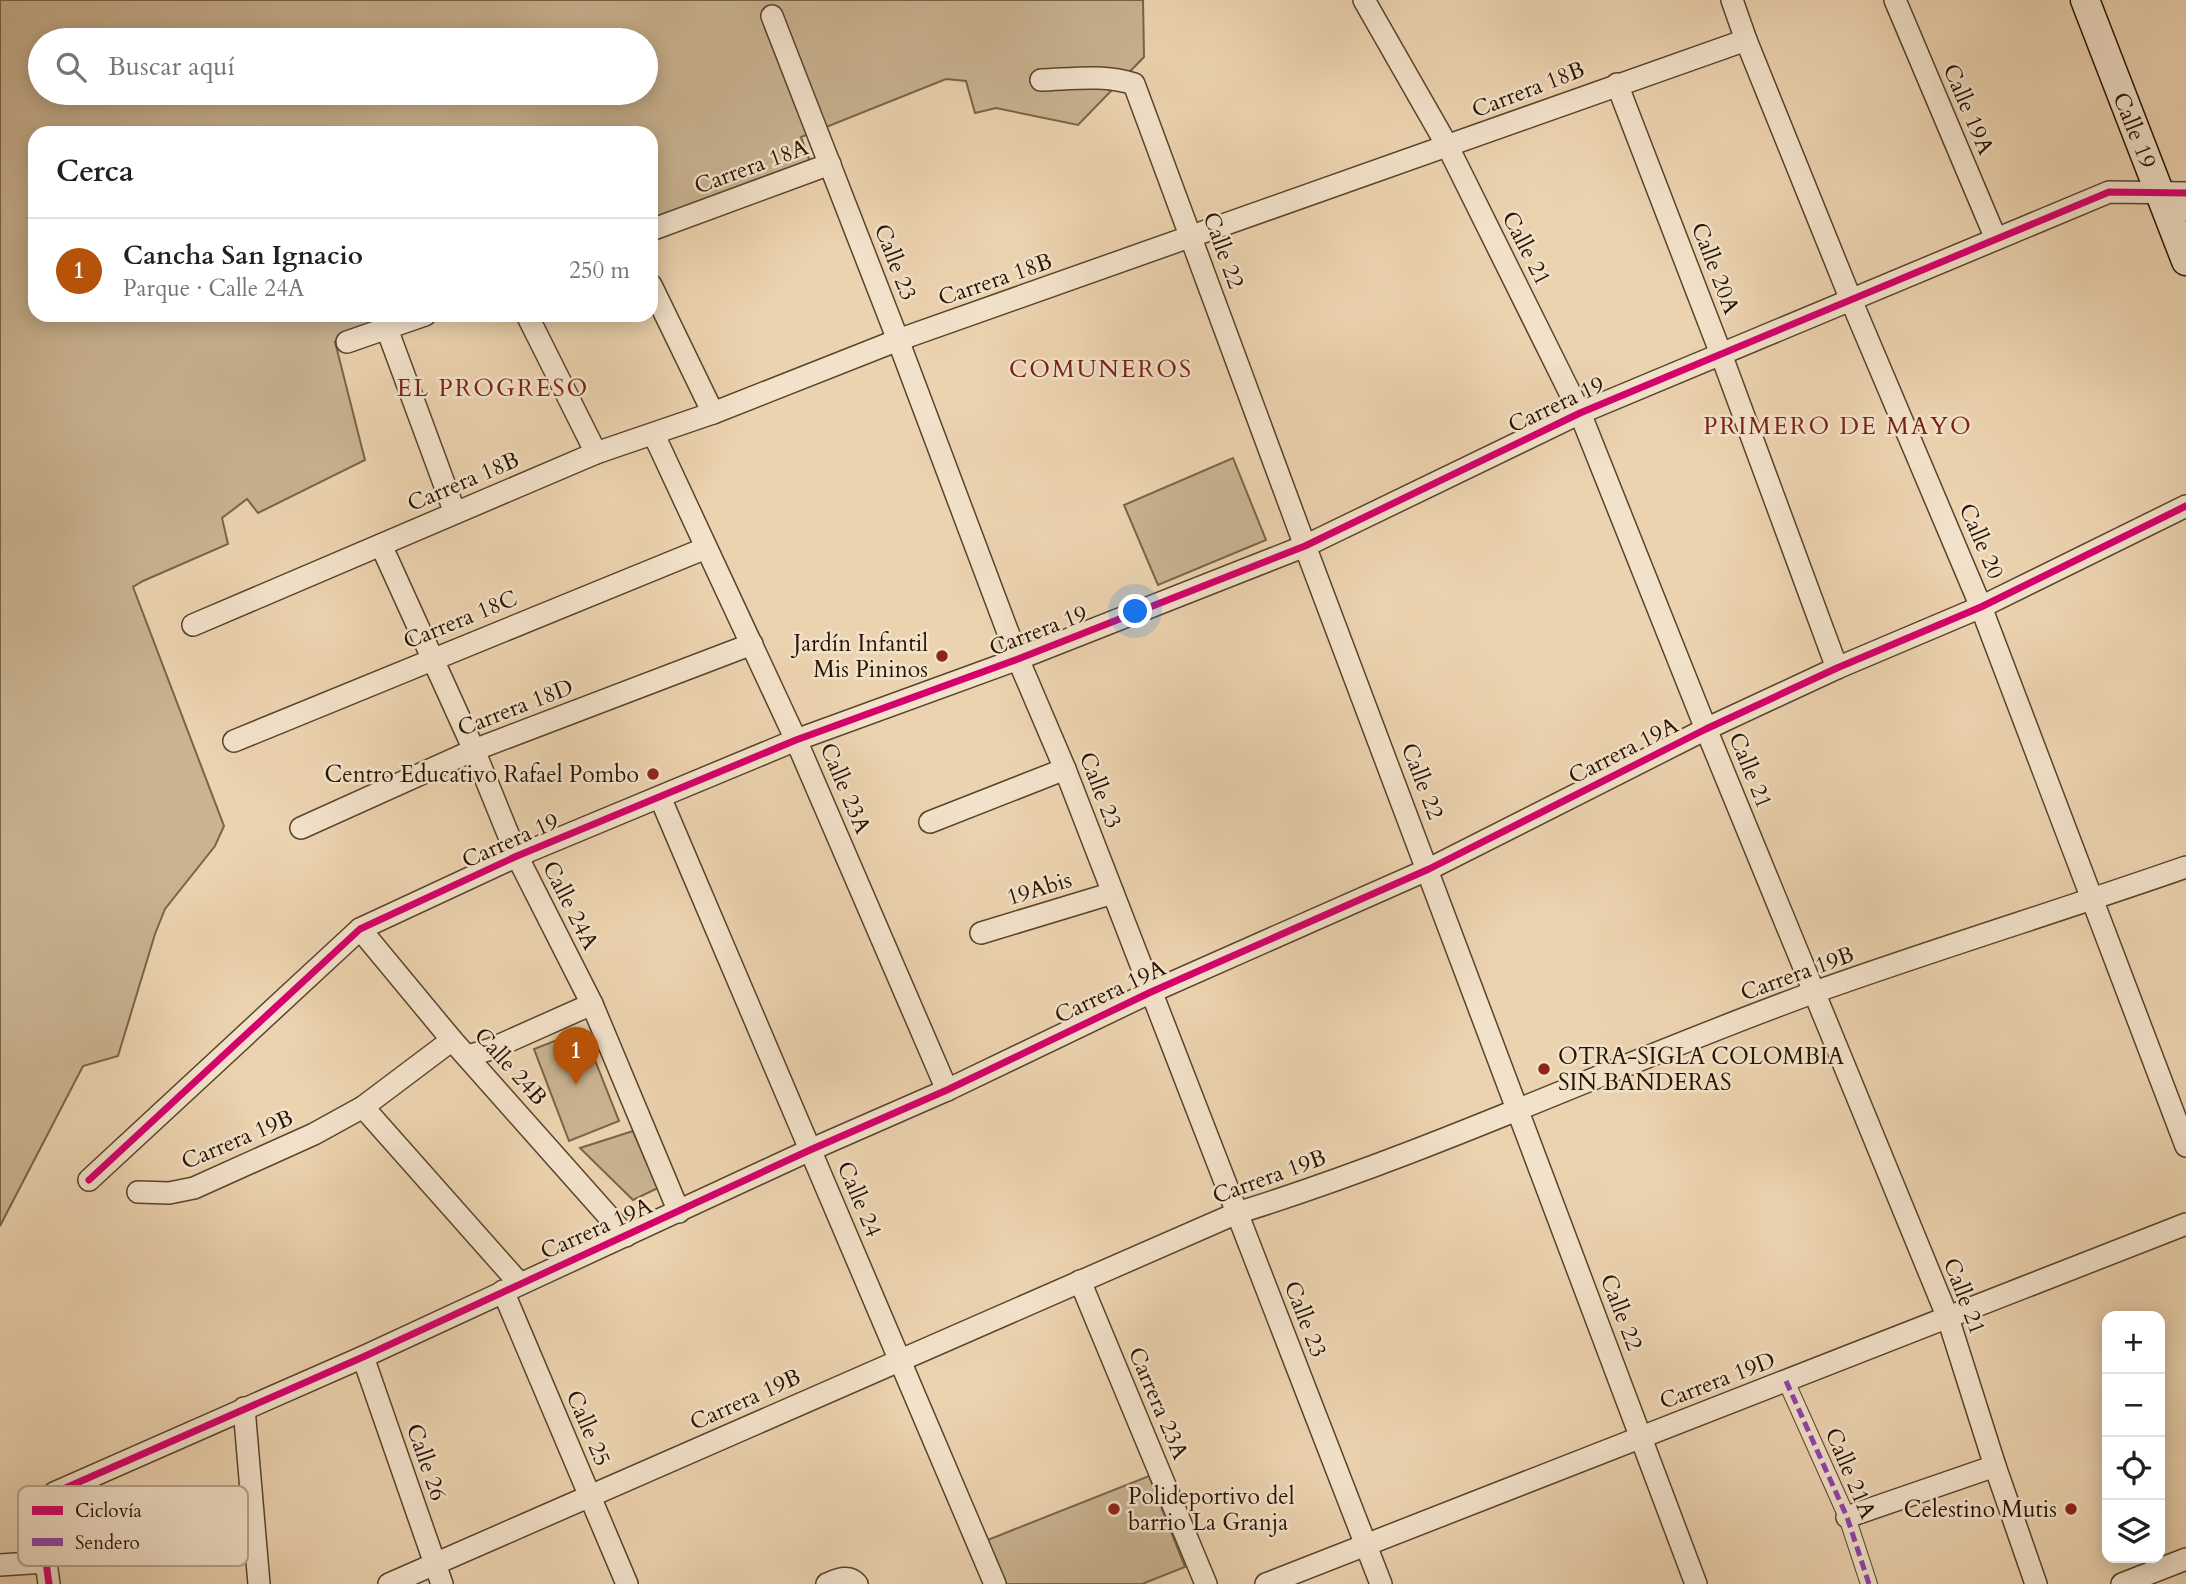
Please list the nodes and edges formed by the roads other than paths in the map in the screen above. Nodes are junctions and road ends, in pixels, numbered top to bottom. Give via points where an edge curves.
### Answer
1 (1364, 0) edge
2 (1732, 0) edge
3 (1895, 0) edge
4 (2085, 0) edge
5 (772, 16) dead end
6 (1746, 40) junction
7 (1041, 80) dead end
8 (1617, 84) junction
9 (1448, 147) junction
10 (830, 164) junction
11 (2173, 193) edge
12 (2186, 210) edge
13 (658, 227) edge
14 (1192, 237) junction
15 (1996, 239) junction
16 (2186, 261) edge
17 (658, 299) edge
18 (1851, 300) junction
19 (406, 322) edge
20 (530, 322) edge
21 (387, 329) junction
22 (898, 340) junction
23 (346, 342) dead end
24 (1721, 354) junction
25 (713, 413) junction
26 (1580, 413) junction
27 (653, 435) junction
28 (596, 453) junction
29 (2186, 506) edge
30 (455, 513) junction
31 (381, 545) junction
32 (1305, 545) junction
33 (706, 548) junction
34 (1981, 607) junction
35 (193, 625) dead end
36 (752, 644) junction
37 (433, 659) junction
38 (1018, 659) junction
39 (1837, 668) junction
40 (1706, 730) junction
41 (796, 740) junction
42 (234, 741) dead end
43 (474, 750) junction
44 (1065, 769) junction
45 (660, 797) junction
46 (930, 822) dead end
47 (301, 828) dead end
48 (517, 856) junction
49 (2186, 867) edge
50 (1429, 869) junction
51 (1113, 893) junction
52 (2091, 901) junction
53 (360, 929) junction
54 (981, 933) dead end
55 (1151, 992) junction
56 (1815, 992) junction
57 (592, 1004) junction
58 (452, 1040) junction
59 (468, 1056) junction
60 (947, 1090) junction
61 (363, 1107) junction
62 (1519, 1111) junction
63 (2186, 1146) edge
64 (810, 1150) junction
65 (89, 1180) dead end
66 (138, 1192) dead end
67 (679, 1212) junction
68 (1237, 1213) junction
69 (2186, 1224) edge
70 (626, 1236) junction
71 (1080, 1281) junction
72 (512, 1288) junction
73 (1948, 1318) junction
74 (363, 1357) junction
75 (900, 1360) junction
76 (1786, 1381) junction
77 (244, 1408) junction
78 (1641, 1437) junction
79 (1995, 1466) junction
80 (70, 1486) edge
81 (589, 1497) junction
82 (1847, 1517) junction
83 (1366, 1545) junction
84 (2186, 1559) edge
85 (18, 1564) edge
86 (0, 1566) edge
87 (47, 1566) edge
88 (439, 1574) edge
89 (856, 1582) edge
90 (49, 1584) edge
91 (259, 1584) edge
92 (388, 1584) edge
93 (627, 1584) edge
94 (827, 1584) edge
95 (995, 1584) edge
96 (1206, 1584) edge
97 (1266, 1584) edge
98 (1381, 1584) edge
99 (1696, 1584) edge
100 (1869, 1584) edge
101 (2036, 1584) edge
102 (2122, 1584) edge

1 - 9 street, Calle 21
2 - 6 street, Calle 20
3 - 15 street, Calle 19A
4 - 11 main road, Calle 19
5 - 10 street, Calle 23
6 - 8 street, Carrera 18B
6 - 18 street, Calle 20
7 - 14 street, Calle 22 via 1117,78 1134,84
8 - 9 street, Carrera 18B
8 - 24 street, Calle 20A
9 - 14 street, Carrera 18B
9 - 26 street, Calle 21
10 - 13 street, Carrera 18A
10 - 22 street, Calle 23
11 - 12 street
11 - 15 street, Carrera 19 via 2109,192
11 - 16 main road, Calle 19
14 - 22 street, Carrera 18B
14 - 32 street, Calle 22
15 - 18 street, Carrera 19
17 - 25 street
18 - 24 street, Carrera 19
18 - 34 street, Calle 20
19 - 21 street
20 - 28 street
21 - 23 street
21 - 30 street
22 - 25 street, Carrera 18B
22 - 38 street, Calle 23
24 - 26 street, Carrera 19
24 - 39 street, Calle 20A
25 - 27 street, Carrera 18B
26 - 32 street, Carrera 19
26 - 40 street, Calle 21
27 - 28 street, Carrera 18B
27 - 33 street, Calle 23A
28 - 30 street, Carrera 18B
29 - 34 street, Carrera 19A
30 - 31 street, Carrera 18B
31 - 35 street, Carrera 18B
31 - 37 street, Calle 24A
32 - 38 street, Carrera 19
32 - 50 street, Calle 22
33 - 36 street, Calle 23A
33 - 37 street, Carrera 18C
34 - 39 street, Carrera 19A
34 - 52 street, Calle 20
36 - 41 street, Calle 23A
36 - 43 street, Carrera 18D
37 - 42 street, Carrera 18C
37 - 43 street, Calle 24A
38 - 41 street, Carrera 19
38 - 44 street, Calle 23
39 - 40 street, Carrera 19A
40 - 50 street, Carrera 19A
40 - 56 street, Calle 21
41 - 45 street, Carrera 19
41 - 60 street, Calle 23A
43 - 47 street, Carrera 18D
43 - 48 street, Calle 24A
44 - 46 street
44 - 51 street, Calle 23
45 - 48 street, Carrera 19
45 - 64 street, Calle 24
48 - 53 street, Carrera 19
48 - 57 street, Calle 24A
49 - 52 street, Carrera 19B
50 - 55 street, Carrera 19A
50 - 62 street, Calle 22
51 - 54 street, 19Abis
51 - 55 street, Calle 23
52 - 56 street, Carrera 19B
52 - 63 street, Calle 20
53 - 58 street, Calle 24B
53 - 65 street, Carrera 19
55 - 60 street, Carrera 19A
55 - 68 street, Calle 23
56 - 62 street, Carrera 19B
56 - 73 street, Calle 21
57 - 59 street
57 - 67 street, Calle 24A
58 - 59 street, Calle 24B
58 - 61 street, Carrera 19B
59 - 70 street, Calle 24B
60 - 64 street, Carrera 19A
61 - 66 street, Carrera 19B via 314,1135 194,1188
61 - 72 street, Calle 25
62 - 68 street, Carrera 19B
62 - 78 street, Calle 22
64 - 67 street, Carrera 19A
64 - 75 street, Calle 24
67 - 70 street, Carrera 19A
68 - 71 street, Carrera 19B
68 - 83 street, Calle 23
69 - 73 street, Carrera 19D
70 - 72 street, Carrera 19A
71 - 75 street, Carrera 19B
71 - 96 street, Carrera 23A
72 - 74 street, Carrera 19A
72 - 81 street, Calle 25
73 - 76 street, Carrera 19D
73 - 79 street, Calle 21
74 - 77 street, Carrera 19A
74 - 88 street, Calle 26
75 - 81 street, Carrera 19B
75 - 95 street, Calle 24
76 - 78 street, Carrera 19D
76 - 82 street, Calle 21A
77 - 80 street, Carrera 19A
77 - 91 street
78 - 83 street, Carrera 19D
78 - 99 street, Calle 22
79 - 82 street
79 - 101 street, Calle 21
81 - 88 street, Carrera 19B
81 - 93 street, Calle 25
82 - 100 street, Calle 21A
83 - 97 street, Carrera 19D
83 - 98 street, Calle 23
84 - 102 street
85 - 86 street
87 - 90 street
88 - 92 street, Carrera 19B
89 - 94 street via 842,1578

